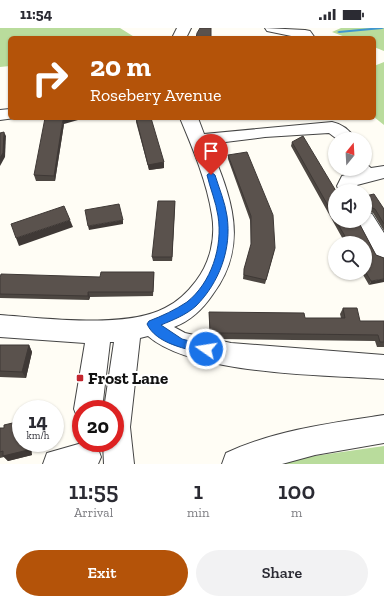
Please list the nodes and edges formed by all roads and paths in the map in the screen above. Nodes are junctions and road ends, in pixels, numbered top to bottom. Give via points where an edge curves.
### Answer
1 (272, 28) edge
2 (306, 36) edge
3 (190, 120) edge
4 (340, 132) edge
5 (198, 140) junction
6 (372, 172) edge
7 (384, 172) edge
8 (357, 176) edge
9 (348, 184) edge
10 (370, 228) edge
11 (384, 252) edge
12 (0, 326) edge
13 (140, 326) junction
14 (99, 332) junction
15 (384, 367) edge
16 (89, 400) edge
17 (384, 429) edge
18 (86, 455) edge
19 (58, 464) edge
20 (120, 464) edge
21 (237, 464) edge

1 - 2 street
3 - 5 street
4 - 5 street via 332,127
5 - 13 street via 222,212 224,226 221,255 210,281 184,310
6 - 7 street
8 - 9 street
10 - 11 street
12 - 14 street
13 - 14 street
13 - 15 street via 164,334 180,343 231,355 318,364
13 - 20 street via 116,427
14 - 16 street
17 - 21 street via 314,440 246,459
18 - 19 street

